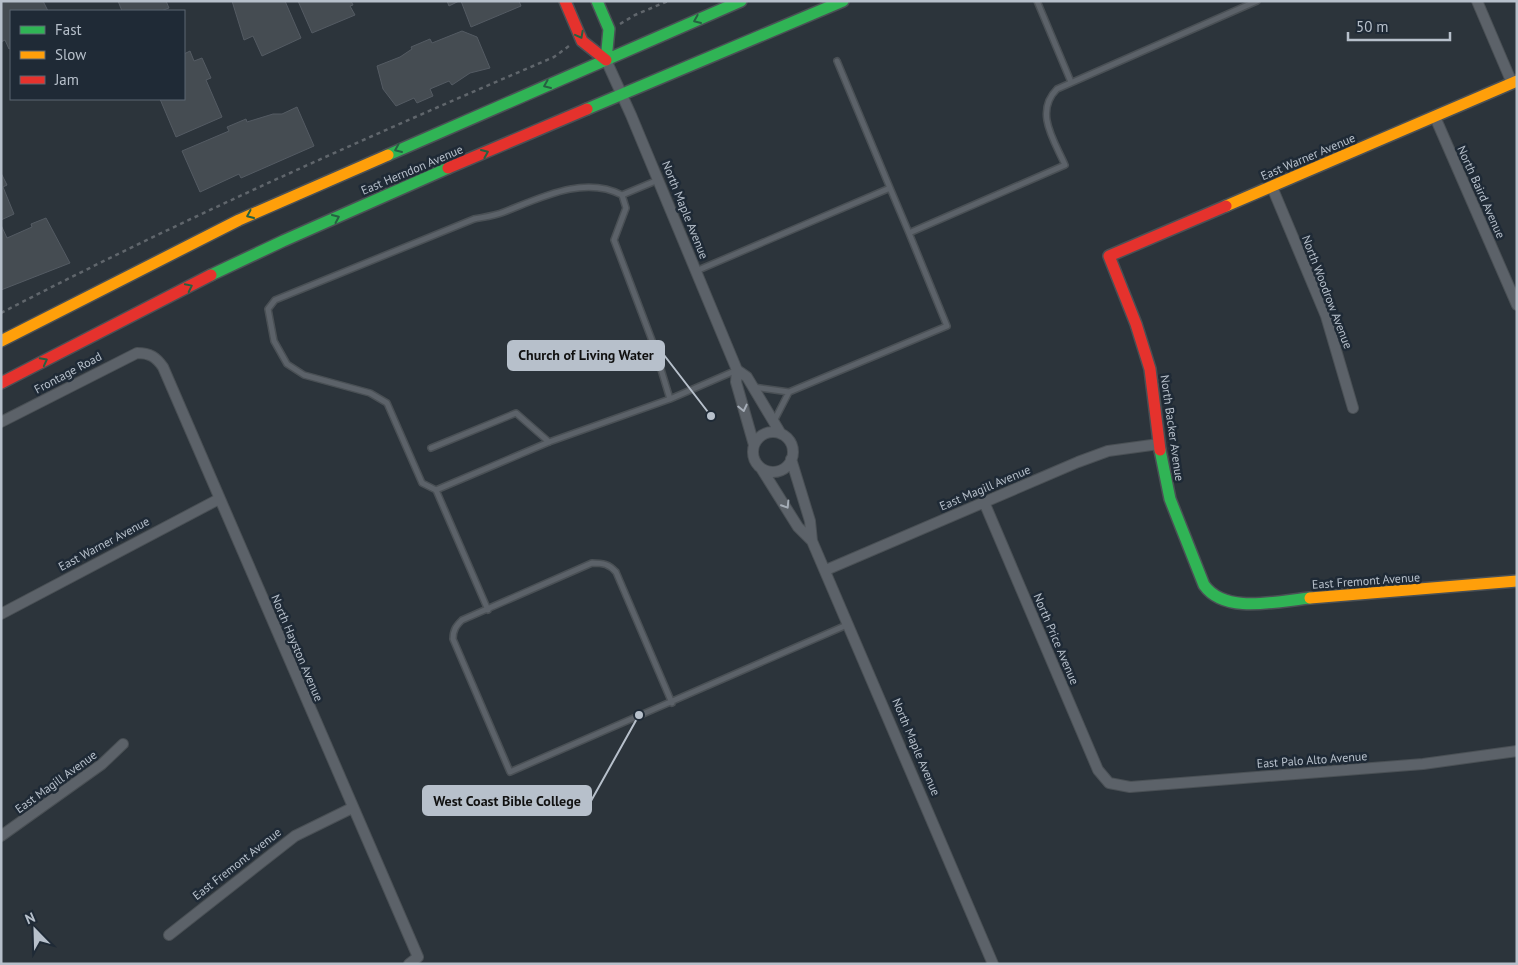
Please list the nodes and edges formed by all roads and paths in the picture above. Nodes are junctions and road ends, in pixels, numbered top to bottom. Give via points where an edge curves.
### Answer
1 (565, 1) edge
2 (597, 1) edge
3 (668, 1) edge
4 (742, 1) edge
5 (842, 1) edge
6 (1037, 1) edge
7 (1257, 1) edge
8 (1477, 1) edge
9 (625, 22) dead end
10 (562, 49) dead end
11 (606, 60) junction
12 (837, 61) dead end
13 (1071, 82) junction
14 (1514, 82) edge
15 (622, 94) junction
16 (1435, 117) junction
17 (658, 180) junction
18 (1272, 187) junction
19 (890, 188) junction
20 (622, 195) junction
21 (909, 233) junction
22 (1109, 256) joint
23 (696, 271) junction
24 (1517, 305) edge
25 (1, 313) edge
26 (1, 341) edge
27 (148, 353) joint
28 (737, 370) junction
29 (1, 383) edge
30 (752, 387) junction
31 (789, 392) junction
32 (670, 399) junction
33 (1353, 408) dead end
34 (1, 422) edge
35 (774, 422) junction
36 (781, 434) junction
37 (549, 442) junction
38 (1159, 444) junction
39 (754, 445) junction
40 (431, 448) dead end
41 (791, 459) junction
42 (761, 468) junction
43 (436, 490) junction
44 (220, 499) junction
45 (984, 502) junction
46 (812, 542) junction
47 (826, 570) junction
48 (1517, 581) edge
49 (1217, 599) joint
50 (488, 610) junction
51 (1, 614) edge
52 (849, 624) junction
53 (672, 703) junction
54 (123, 744) dead end
55 (1517, 751) edge
56 (1109, 783) joint
57 (352, 808) junction
58 (1, 836) edge
59 (169, 935) dead end
60 (410, 964) edge
61 (993, 964) edge

1 -> 11 main road, North Maple Avenue via 582,41
2 - 11 main road via 609,29
3 - 9 path
4 -> 11 main road, East Herndon Avenue
5 - 15 main road, East Herndon Avenue
6 - 13 lane
7 - 13 lane
8 - 14 street
10 - 25 path via 554,57 218,205
11 - 15 street, North Maple Avenue
11 -> 26 main road, East Herndon Avenue via 239,220
12 - 19 lane
13 - 21 lane via 1057,89 1045,108 1046,120 1065,165
14 - 16 main road, East Warner Avenue
15 - 17 street, North Maple Avenue
29 -> 15 main road, East Herndon Avenue via 284,241
16 - 18 main road, East Warner Avenue
16 - 24 street, North Baird Avenue
17 - 20 lane
17 - 23 street, North Maple Avenue
18 - 22 main road, East Warner Avenue
18 - 33 street, North Woodrow Avenue via 1326,316
19 - 21 lane
19 - 23 lane
20 - 32 lane via 626,208 614,240 653,343
20 - 43 lane via 609,188 589,187 544,195 275,300 268,310 274,341 287,364 304,375 370,393 387,403 422,482
21 - 31 lane via 947,326
22 - 38 main road, North Backer Avenue via 1150,369
23 - 28 street, North Maple Avenue
27 - 34 street, Frontage Road via 126,357
27 - 44 street, North Hayston Avenue via 163,367
28 - 30 street, North Maple Avenue via 747,377
28 - 32 lane
28 -> 39 street, North Maple Avenue via 736,382
30 - 31 lane
30 - 35 street, North Maple Avenue
31 - 35 lane
32 - 37 lane
35 - 36 street, North Maple Avenue
36 - 39 street via 762,435
36 - 41 street, North Maple Avenue via 790,442
37 - 40 lane via 516,413
37 - 43 lane
38 - 45 street, East Magill Avenue via 1108,451
38 - 49 main road, North Backer Avenue via 1163,473 1175,513 1204,585
39 - 42 street, North Maple Avenue via 754,458
41 - 42 street via 778,471
41 - 46 street, North Maple Avenue via 810,521
42 -> 46 street, North Maple Avenue via 798,527
43 - 50 lane
44 - 51 street, East Warner Avenue
44 - 57 street, North Hayston Avenue
45 - 47 street, East Magill Avenue
45 - 56 street, North Price Avenue via 1098,770
46 - 47 street, North Maple Avenue
47 - 52 street, North Maple Avenue
48 - 49 main road, East Fremont Avenue via 1237,604
50 - 53 lane via 592,563 611,566
50 - 53 lane via 462,620 456,626 453,639 510,772
52 - 53 lane
52 - 61 street, North Maple Avenue
54 - 58 street, East Magill Avenue via 102,764
55 - 56 street, East Palo Alto Avenue via 1413,765 1130,787
57 - 59 street, East Fremont Avenue via 295,836
57 - 60 street, North Hayston Avenue via 418,957

